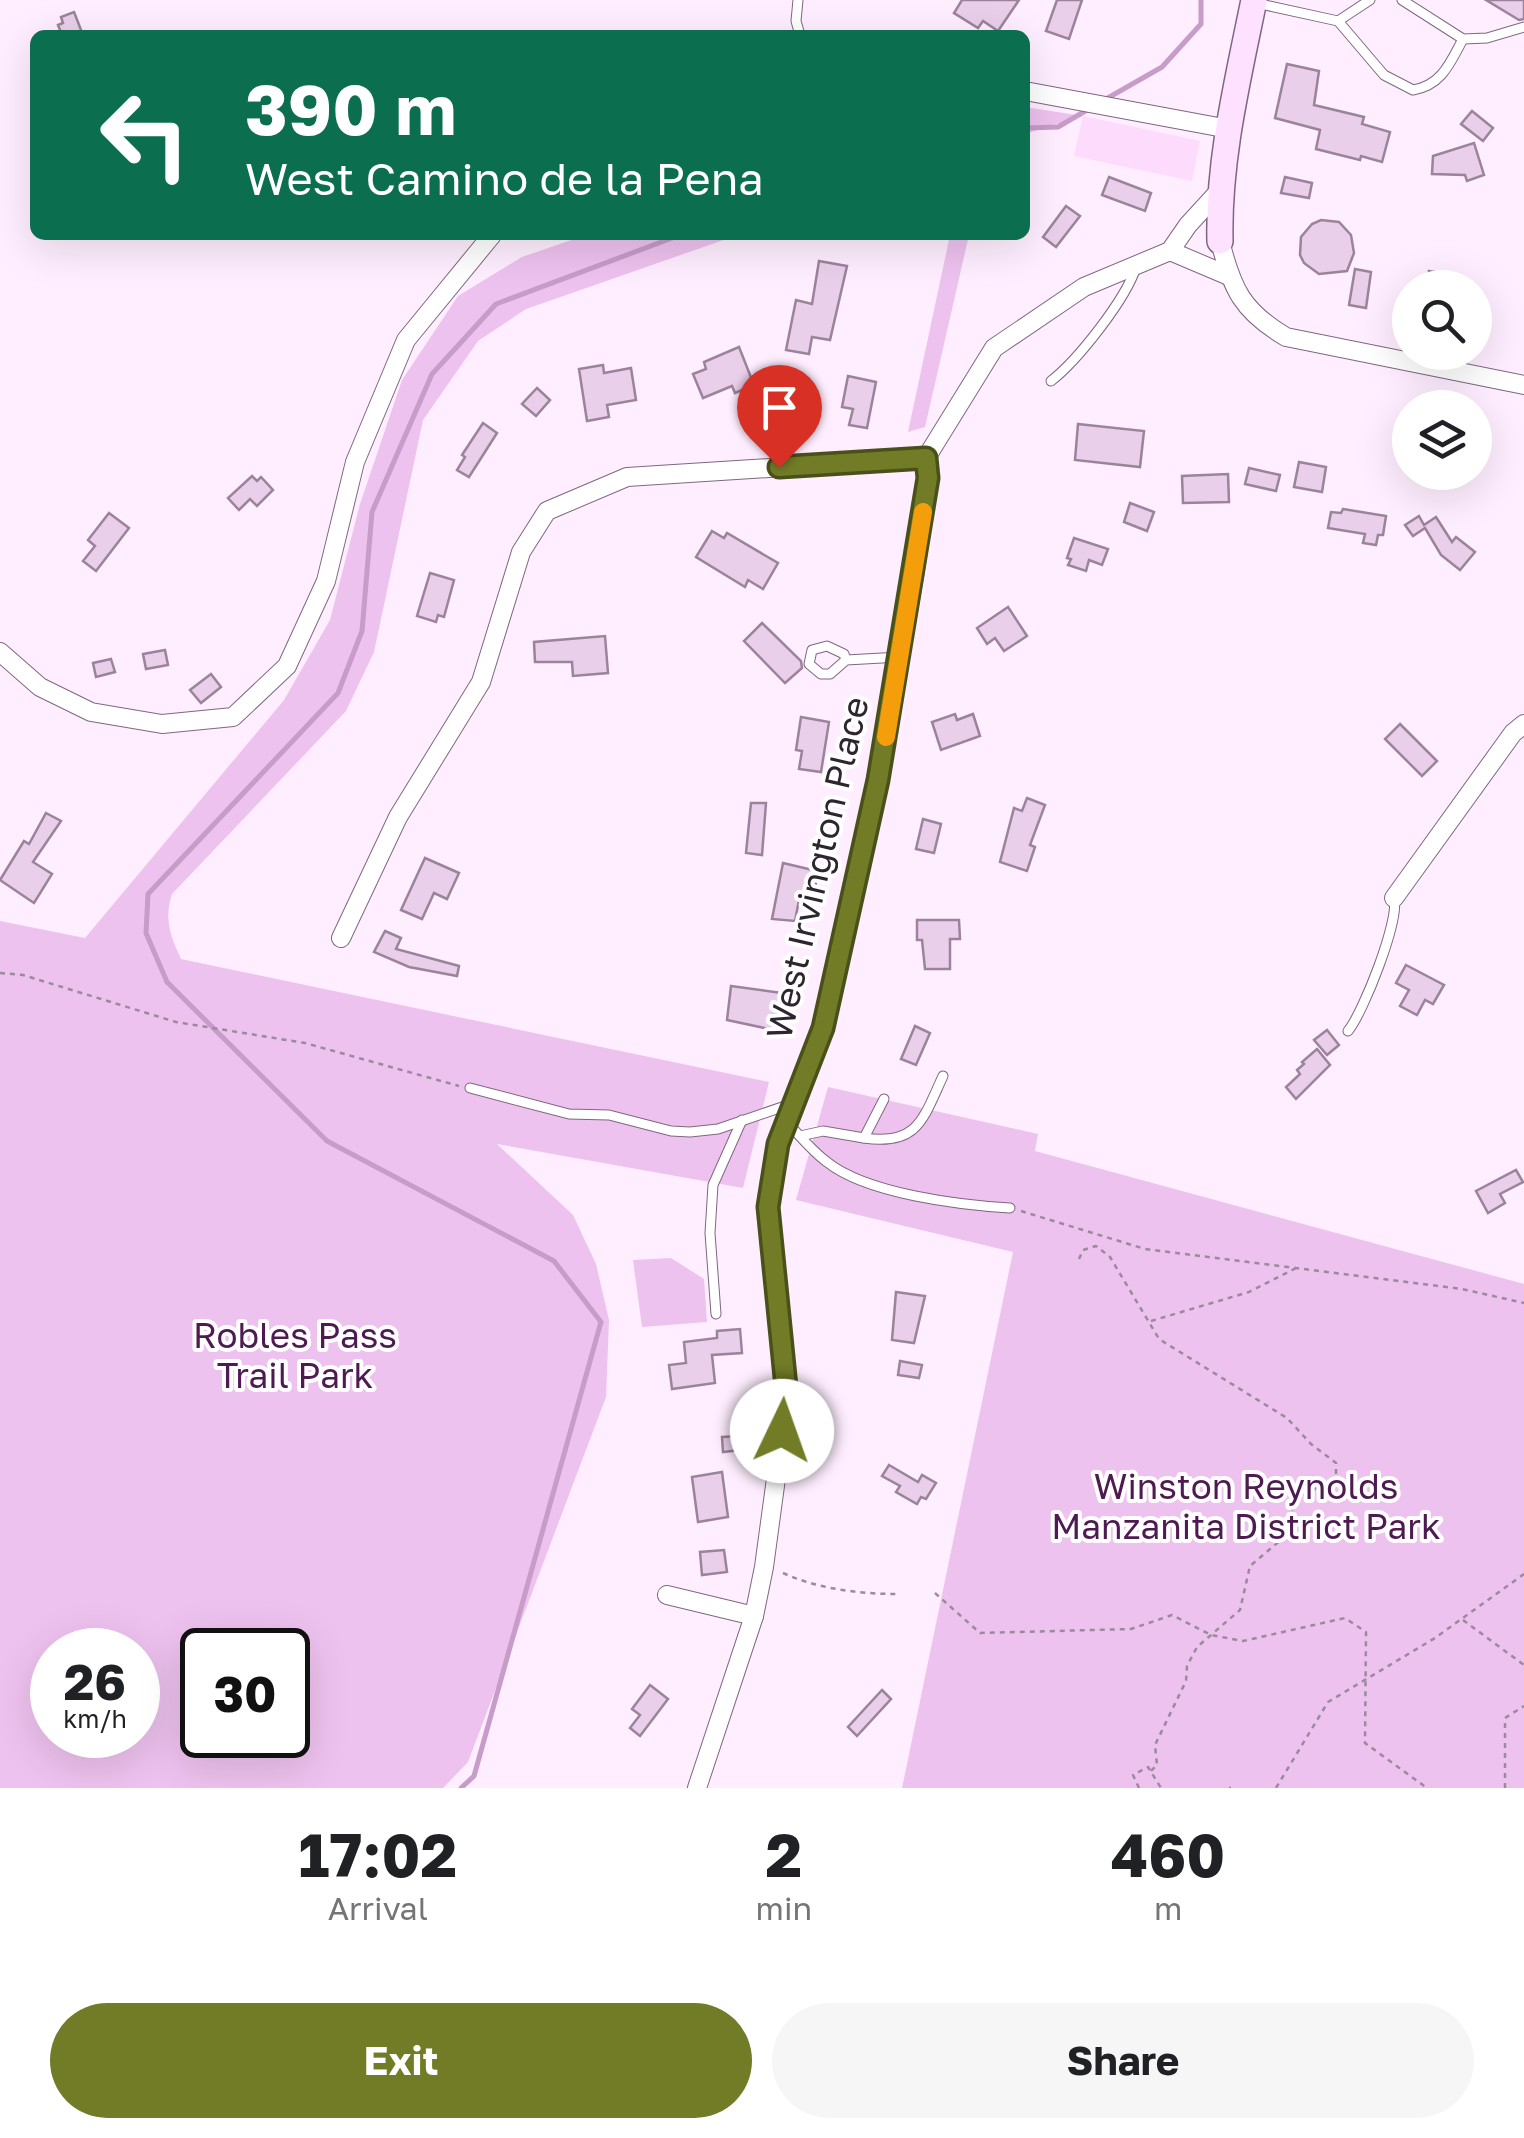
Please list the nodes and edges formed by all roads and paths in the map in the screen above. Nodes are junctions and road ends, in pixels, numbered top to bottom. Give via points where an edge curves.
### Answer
1 (798, 0) edge
2 (1370, 0) edge
3 (1402, 0) edge
4 (1254, 1) edge
5 (1338, 21) junction
6 (1524, 27) edge
7 (799, 30) edge
8 (1463, 39) junction
9 (1030, 92) edge
10 (1229, 129) junction
11 (1220, 190) junction
12 (488, 240) edge
13 (1220, 241) joint
14 (1170, 252) junction
15 (1136, 264) junction
16 (1229, 276) junction
17 (1051, 381) dead end
18 (1524, 385) edge
19 (926, 458) junction
20 (0, 652) edge
21 (900, 657) junction
22 (846, 660) dead end
23 (1524, 724) edge
24 (1394, 898) joint
25 (342, 938) dead end
26 (0, 973) edge
27 (1348, 1031) dead end
28 (943, 1076) dead end
29 (470, 1088) joint
30 (884, 1099) dead end
31 (794, 1103) junction
32 (742, 1120) junction
33 (787, 1122) junction
34 (800, 1136) junction
35 (864, 1138) junction
36 (1010, 1208) joint
37 (1096, 1234) junction
38 (1096, 1246) junction
39 (1079, 1259) dead end
40 (1298, 1267) junction
41 (1524, 1303) edge
42 (716, 1314) dead end
43 (1150, 1321) junction
44 (764, 1567) junction
45 (1524, 1574) edge
46 (935, 1593) dead end
47 (898, 1594) dead end
48 (667, 1595) dead end
49 (754, 1616) junction
50 (1462, 1619) junction
51 (1211, 1635) junction
52 (1524, 1666) edge
53 (1366, 1679) junction
54 (1524, 1706) edge
55 (1151, 1772) junction
56 (698, 1788) edge
57 (1139, 1788) edge
58 (1161, 1788) edge
59 (1276, 1788) edge
60 (1427, 1788) edge
61 (1505, 1788) edge

1 - 7 lane
2 - 5 lane
3 - 8 lane
4 - 5 lane
4 - 10 street
5 - 8 lane via 1384,75 1414,90 1444,75
6 - 8 lane
9 - 10 street
10 - 11 street
11 - 13 street
11 - 14 street
12 - 20 street via 406,340 355,462 326,581 287,666 233,717 162,724 91,712 40,687
13 - 16 street
14 - 15 street, West Irvington Place
14 - 16 street
15 - 17 lane via 1130,287
15 - 19 street, West Irvington Place via 1084,287 994,348
16 - 18 street via 1252,312 1286,337
19 - 21 street, West Irvington Place
19 - 25 street via 627,477 547,511 521,552 481,682 398,817
21 - 22 lane
21 - 31 street, West Irvington Place via 823,1028
23 - 24 street
24 - 27 lane via 1387,942
26 - 29 path via 176,1022 304,1043
28 - 35 lane via 908,1133 888,1142
29 - 32 lane via 568,1114 609,1115 672,1131
30 - 35 lane
31 - 32 lane
31 - 33 street, West Irvington Place
32 - 42 lane via 713,1185
33 - 34 lane
33 - 44 street, West Irvington Place via 768,1207 787,1397
34 - 35 lane via 822,1131
34 - 36 lane via 829,1164 874,1183 934,1200
36 - 37 path
37 - 38 path
37 - 40 path via 1145,1249
38 - 39 path
38 - 43 path
40 - 41 path
40 - 43 path via 1250,1292
43 - 51 path via 1160,1339 1287,1418 1336,1464 1336,1476 1295,1501 1282,1539 1250,1566 1240,1610
44 - 47 path via 806,1583
44 - 49 street, West Irvington Place
45 - 50 path
46 - 51 path via 980,1632 1132,1629 1172,1615
48 - 49 street
49 - 56 street, West Irvington Place
50 - 52 path
50 - 53 path
51 - 53 path via 1243,1641 1345,1618 1366,1632
51 - 55 path via 1187,1666 1186,1682 1154,1744 1157,1765
53 - 59 path via 1328,1702
53 - 60 path via 1365,1743
54 - 61 path via 1505,1718
55 - 57 path via 1148,1767 1133,1775
55 - 58 path

